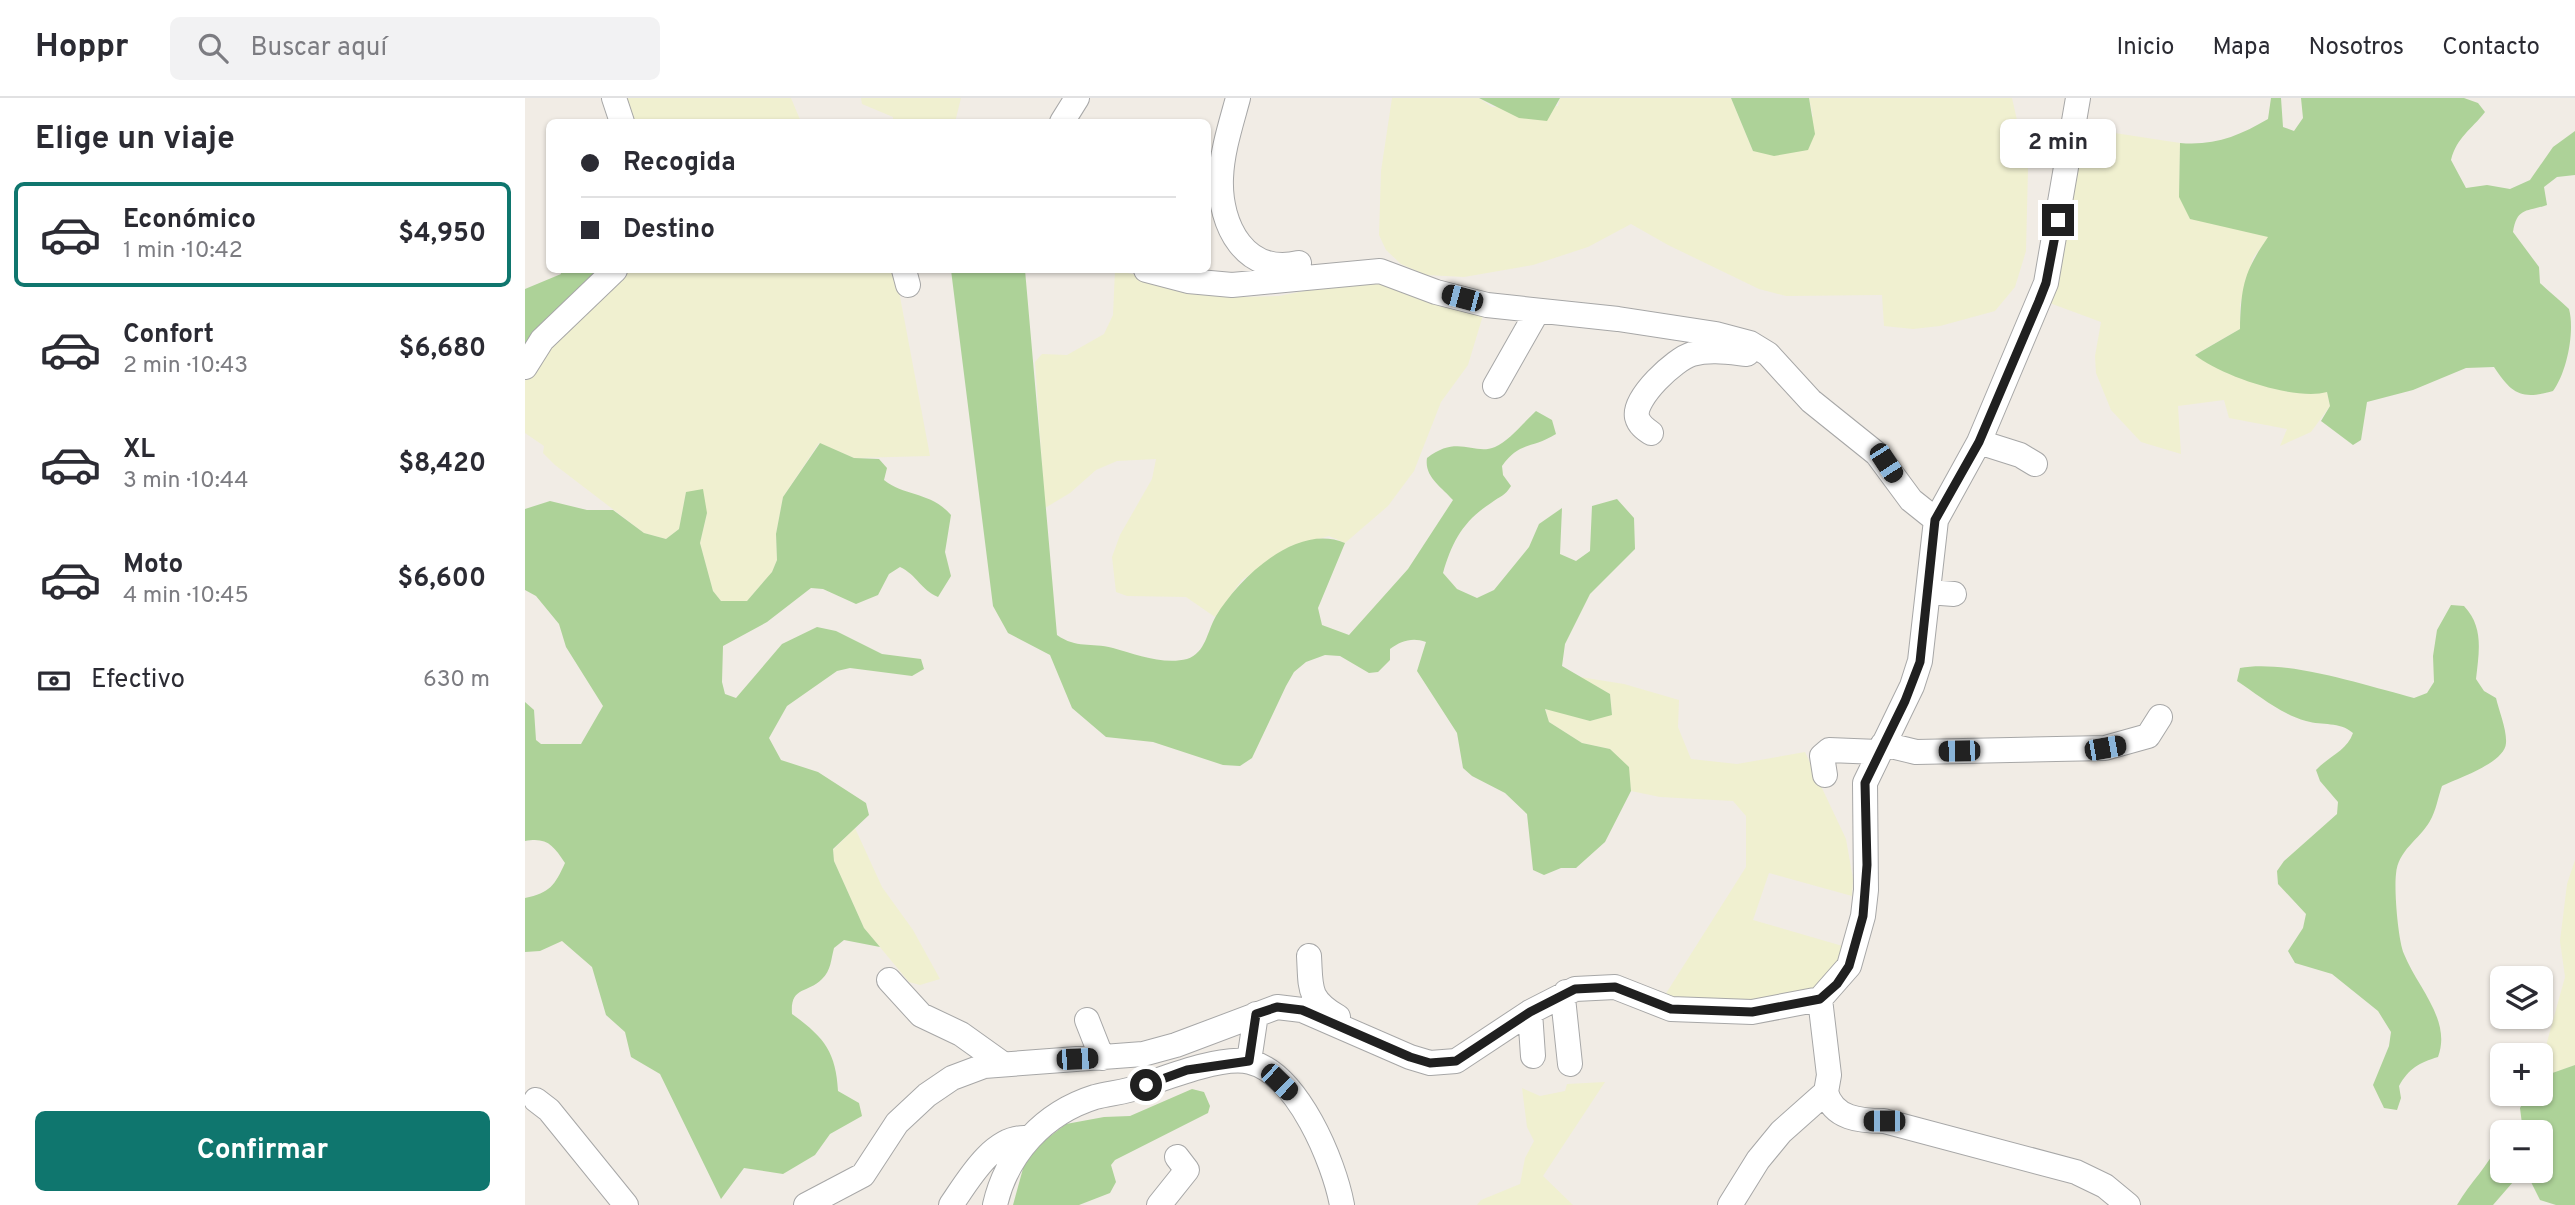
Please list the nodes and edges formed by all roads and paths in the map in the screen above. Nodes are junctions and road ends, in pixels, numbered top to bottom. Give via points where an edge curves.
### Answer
1 (614, 98) edge
2 (1077, 98) edge
3 (1238, 98) edge
4 (2078, 98) edge
5 (621, 119) edge
6 (1064, 119) edge
7 (1214, 182) edge
8 (1306, 261) dead end
9 (612, 273) edge
10 (1157, 273) edge
11 (1537, 312) junction
12 (1768, 354) junction
13 (525, 367) edge
14 (1495, 386) dead end
15 (1651, 433) dead end
16 (1979, 442) junction
17 (2035, 464) dead end
18 (1935, 520) junction
19 (1927, 592) junction
20 (1954, 594) dead end
21 (2160, 716) dead end
22 (1881, 748) junction
23 (1825, 775) dead end
24 (1310, 956) dead end
25 (889, 980) dead end
26 (1566, 992) junction
27 (1820, 999) junction
28 (1530, 1012) junction
29 (1256, 1014) junction
30 (1087, 1020) dead end
31 (1383, 1046) junction
32 (1533, 1056) dead end
33 (1102, 1058) junction
34 (1249, 1061) junction
35 (1003, 1064) junction
36 (1570, 1064) dead end
37 (1826, 1092) junction
38 (536, 1100) dead end
39 (1029, 1138) junction
40 (1177, 1157) dead end
41 (626, 1205) edge
42 (806, 1205) edge
43 (951, 1205) edge
44 (995, 1205) edge
45 (1159, 1205) edge
46 (1342, 1205) edge
47 (1730, 1205) edge
48 (2128, 1205) edge

1 - 5 street
2 - 6 street
3 - 7 street
4 - 16 street via 2046,283
7 - 8 street via 1233,234 1248,254 1263,264 1283,267
9 - 13 street via 542,340
10 - 11 street via 1232,285 1380,271 1436,292
11 - 12 street via 1716,334 1750,343
11 - 14 street
12 - 15 street via 1706,351 1677,360 1638,408 1642,427
12 - 18 street via 1811,401 1877,454 1910,500
16 - 17 street
16 - 18 street
18 - 19 street
19 - 20 street
19 - 22 street via 1920,662
21 - 22 street via 2148,736 2105,748 1916,752
22 - 23 street via 1829,751 1822,756
22 - 27 street via 1863,799 1867,865 1863,916 1849,966
24 - 31 street via 1310,984 1320,1007
25 - 35 street via 921,1015 961,1034
26 - 27 street via 1615,987 1671,1009 1689,1011 1752,1012
26 - 28 street
26 - 36 street
27 - 37 street via 1829,1075
28 - 31 street via 1456,1061 1430,1063
28 - 32 street
29 - 31 street via 1277,1007 1302,1010
29 - 33 street via 1177,1045
29 - 34 street
30 - 33 street
33 - 35 street
34 - 39 street via 1187,1070 1131,1091 1096,1097 1064,1110
34 - 46 street via 1264,1068 1306,1111 1330,1163
35 - 42 street via 967,1071 927,1095 897,1123 863,1175
37 - 47 street via 1781,1132
37 - 48 street via 1838,1111 1857,1121 1884,1121 2076,1172 2105,1186
38 - 41 street
39 - 43 street via 1006,1142 968,1180
39 - 44 street via 1011,1160
40 - 45 street via 1187,1170

